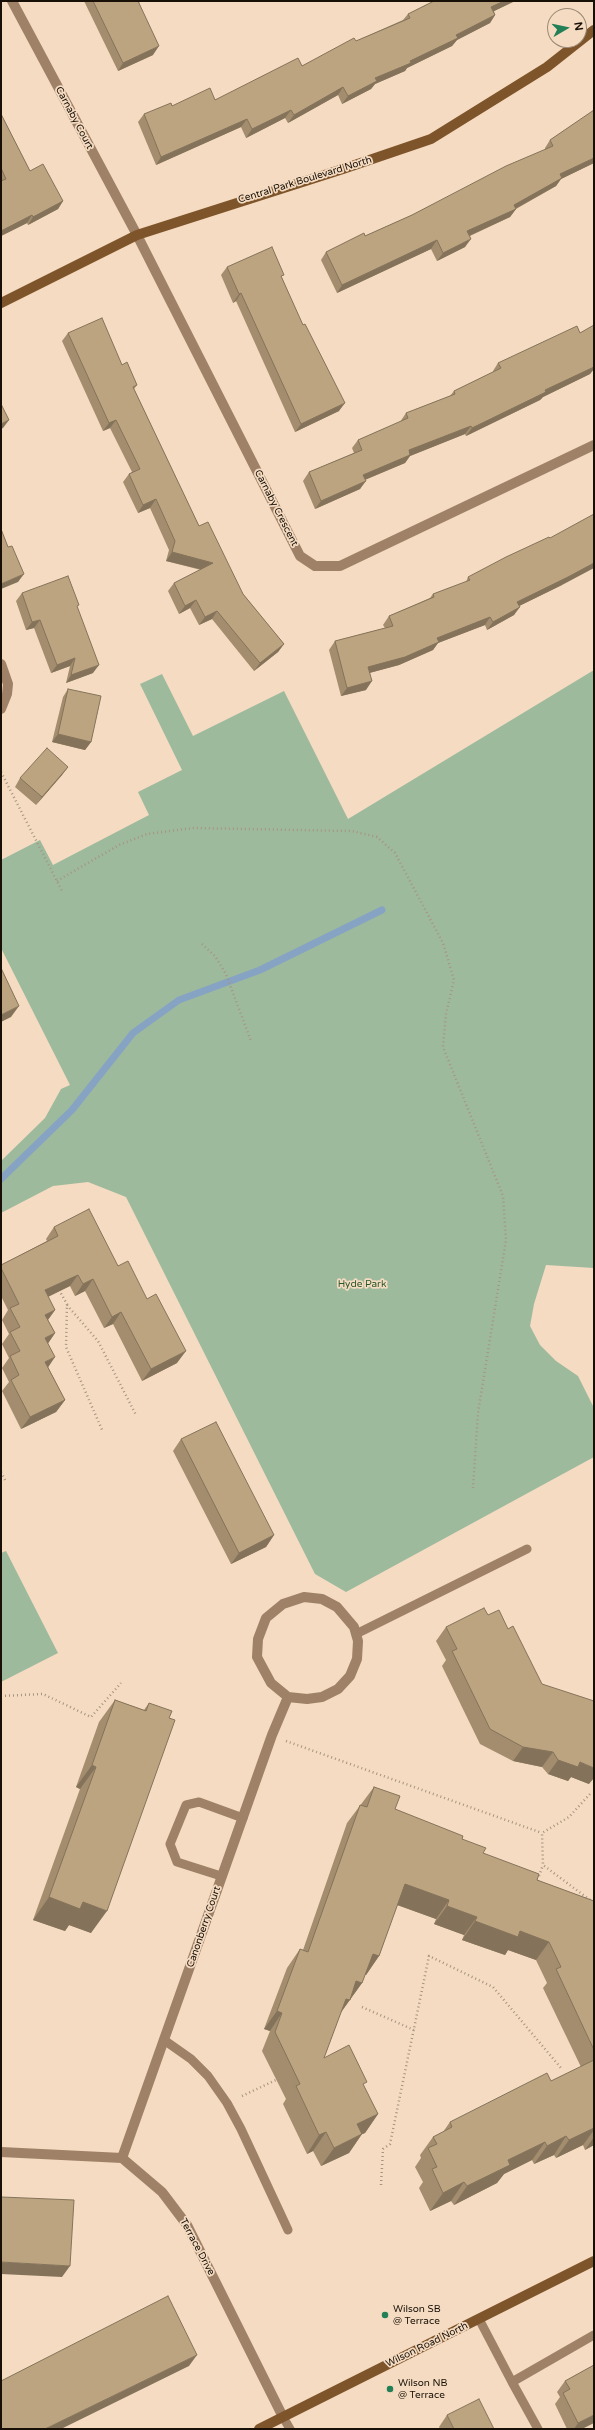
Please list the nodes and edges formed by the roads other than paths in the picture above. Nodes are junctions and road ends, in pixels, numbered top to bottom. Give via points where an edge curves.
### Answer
1 (12, 1) edge
2 (594, 30) edge
3 (137, 235) junction
4 (1, 303) edge
5 (594, 445) edge
6 (1, 664) edge
7 (1, 709) edge
8 (527, 1549) dead end
9 (356, 1634) junction
10 (288, 1697) junction
11 (243, 1818) junction
12 (221, 1876) junction
13 (164, 2040) junction
14 (1, 2152) edge
15 (122, 2158) junction
16 (288, 2230) dead end
17 (594, 2261) edge
18 (479, 2319) junction
19 (594, 2335) edge
20 (512, 2382) junction
21 (283, 2417) junction
22 (259, 2429) edge
23 (290, 2429) edge
24 (538, 2429) edge

1 - 3 street, Carnaby Court
2 - 3 street, Central Park Boulevard North via 548,67 431,139
3 - 4 street, Central Park Boulevard North
3 - 5 street, Carnaby Crescent via 300,556 315,566 340,566
6 - 7 street via 8,684
8 - 9 lane
9 - 10 street via 357,1659 350,1676 338,1689 322,1697
9 - 10 street via 354,1627 337,1607 322,1599 295,1599 283,1604 266,1618 258,1639 257,1657 271,1683
10 - 11 street, Canonberry Court
11 - 12 street, Canonberry Court
11 - 12 lane via 200,1802 186,1805 170,1844 177,1862
12 - 13 street, Canonberry Court
13 - 15 street, Canonberry Court
13 - 16 lane via 208,2076 227,2103
14 - 15 street
15 - 21 street, Terrace Drive via 162,2192 187,2225
17 - 18 street, Wilson Road North
18 - 20 lane
18 - 21 street, Wilson Road North
19 - 20 lane
20 - 24 lane
21 - 22 street, Wilson Road North
21 - 23 lane

